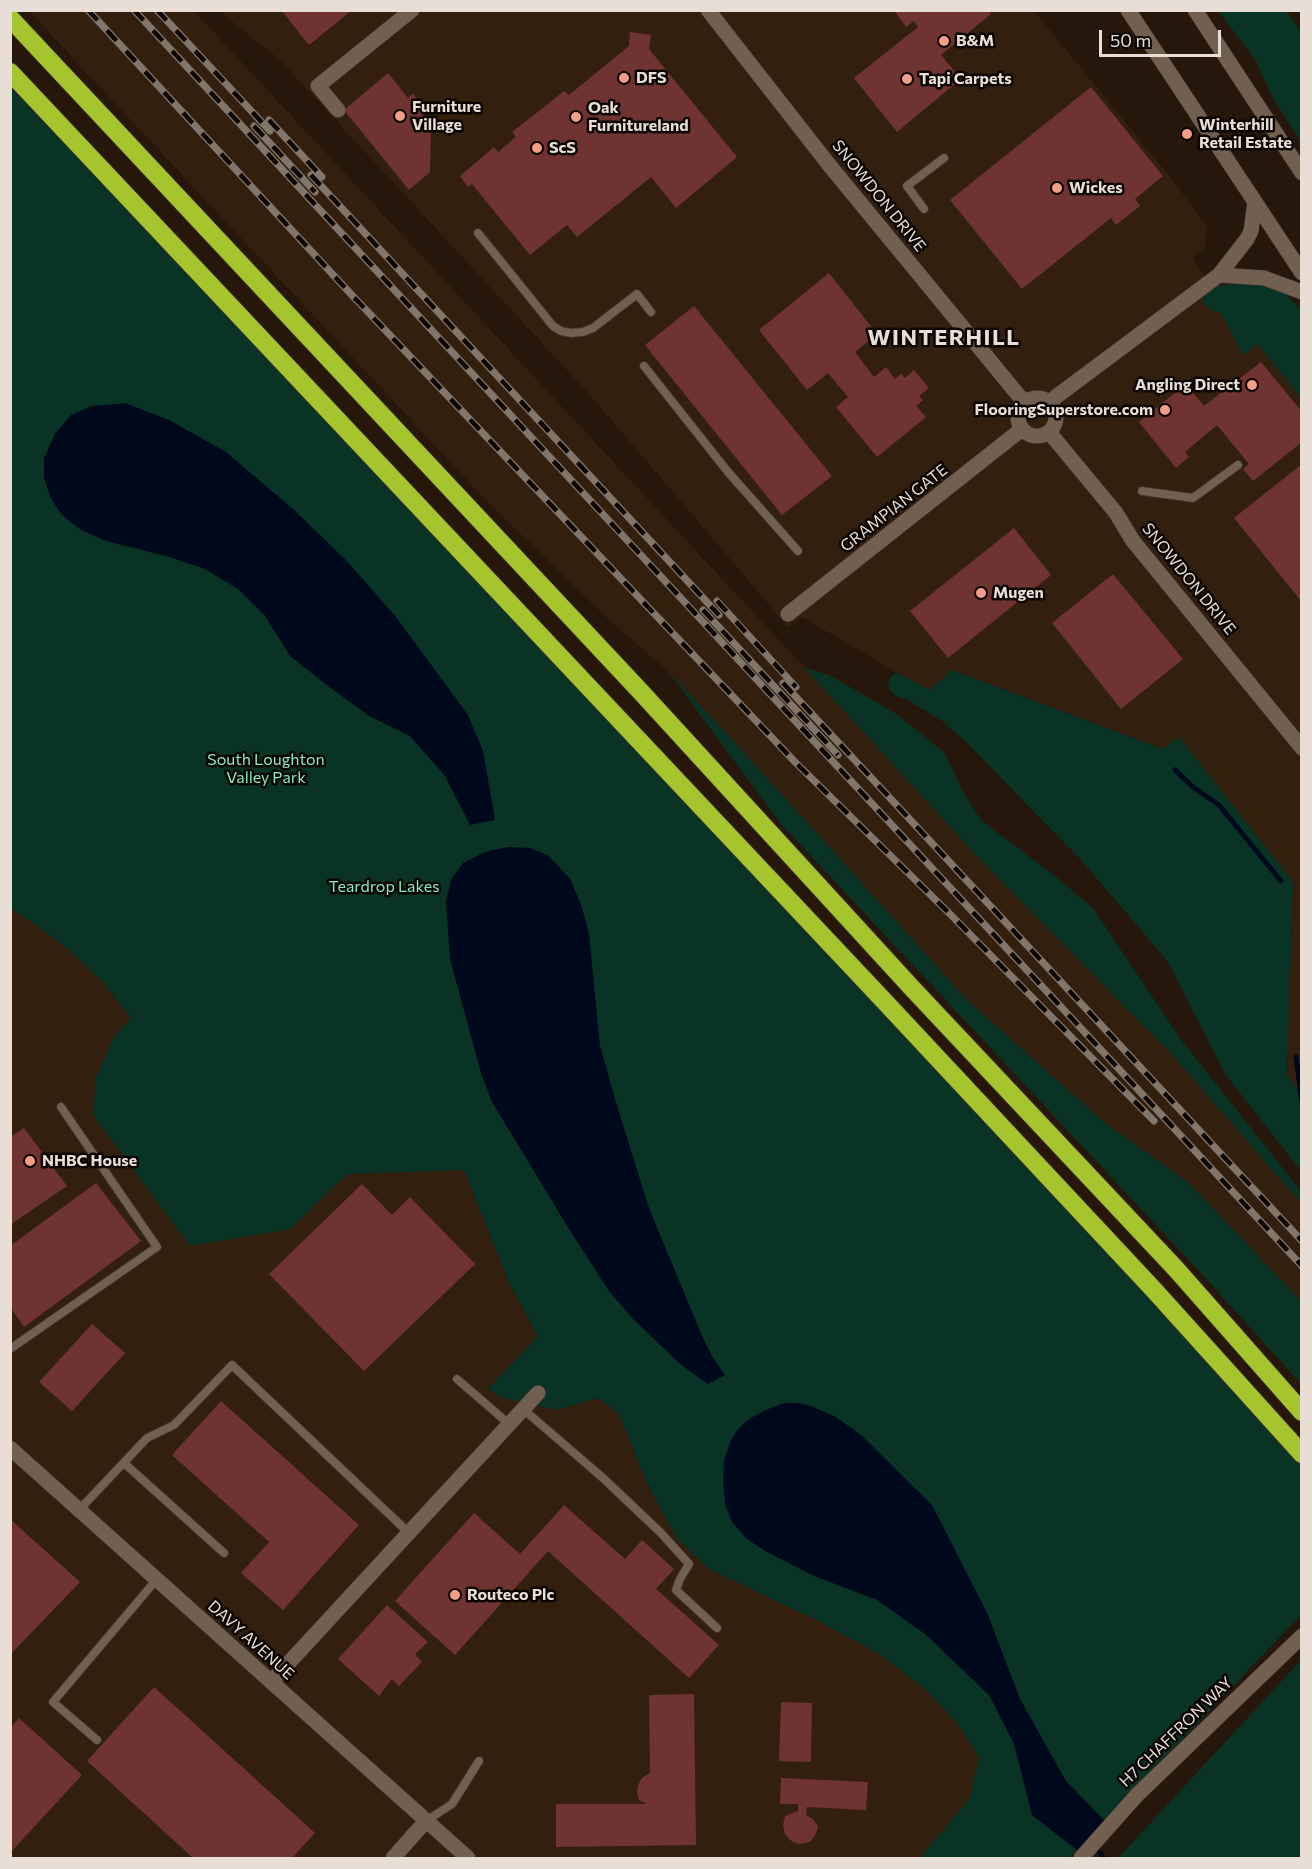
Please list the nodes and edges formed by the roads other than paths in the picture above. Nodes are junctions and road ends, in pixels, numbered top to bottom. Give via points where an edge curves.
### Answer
1 (412, 10) edge
2 (708, 10) edge
3 (1128, 10) edge
4 (1195, 10) edge
5 (10, 18) edge
6 (10, 72) edge
7 (338, 110) dead end
8 (944, 158) dead end
9 (1302, 173) edge
10 (1255, 202) junction
11 (924, 209) dead end
12 (478, 233) dead end
13 (1302, 273) edge
14 (1219, 275) junction
15 (1302, 292) edge
16 (651, 312) dead end
17 (644, 366) dead end
18 (1024, 402) junction
19 (1049, 402) junction
20 (1022, 429) junction
21 (1049, 432) junction
22 (1238, 465) dead end
23 (1142, 491) dead end
24 (798, 551) dead end
25 (788, 614) dead end
26 (1302, 748) edge
27 (62, 1107) dead end
28 (10, 1349) edge
29 (457, 1379) dead end
30 (538, 1393) dead end
31 (523, 1409) junction
32 (1302, 1412) edge
33 (509, 1424) junction
34 (10, 1448) edge
35 (1302, 1454) edge
36 (124, 1463) junction
37 (79, 1510) junction
38 (409, 1533) junction
39 (224, 1552) dead end
40 (157, 1579) junction
41 (717, 1628) dead end
42 (1302, 1636) edge
43 (272, 1682) junction
44 (97, 1740) dead end
45 (479, 1761) dead end
46 (426, 1821) junction
47 (393, 1858) edge
48 (468, 1858) edge
49 (1081, 1858) edge

1 - 7 street via 318,86
2 - 18 street, SNOWDON DRIVE
3 - 10 street
4 - 9 street
5 - 32 highway via 1176,1269
6 - 35 highway via 911,1029
8 - 11 lane via 907,186
10 - 13 street
10 - 14 street via 1248,239
12 - 16 lane via 561,331 583,332 593,328 637,294
14 - 15 street via 1264,278
14 - 19 street
17 - 24 lane via 728,472
18 - 19 street via 1032,398
18 - 20 street via 1017,419
19 - 21 street via 1056,419
20 - 21 street via 1032,436
20 - 25 street, GRAMPIAN GATE
21 - 26 street, SNOWDON DRIVE
22 - 23 lane via 1193,498
27 - 28 lane via 157,1247
29 - 33 lane
30 - 31 street
31 - 33 street
31 - 41 lane via 603,1478 689,1564 676,1590
33 - 38 street
34 - 37 street, DAVY AVENUE
36 - 37 lane
36 - 38 lane via 147,1438 174,1425 232,1365
36 - 39 lane
37 - 40 street, DAVY AVENUE
38 - 43 street
40 - 43 street, DAVY AVENUE
40 - 44 lane via 53,1702
42 - 49 street, H7 CHAFFRON WAY via 1137,1795
43 - 46 street, DAVY AVENUE
45 - 46 lane via 452,1804
46 - 47 street
46 - 48 street, DAVY AVENUE

